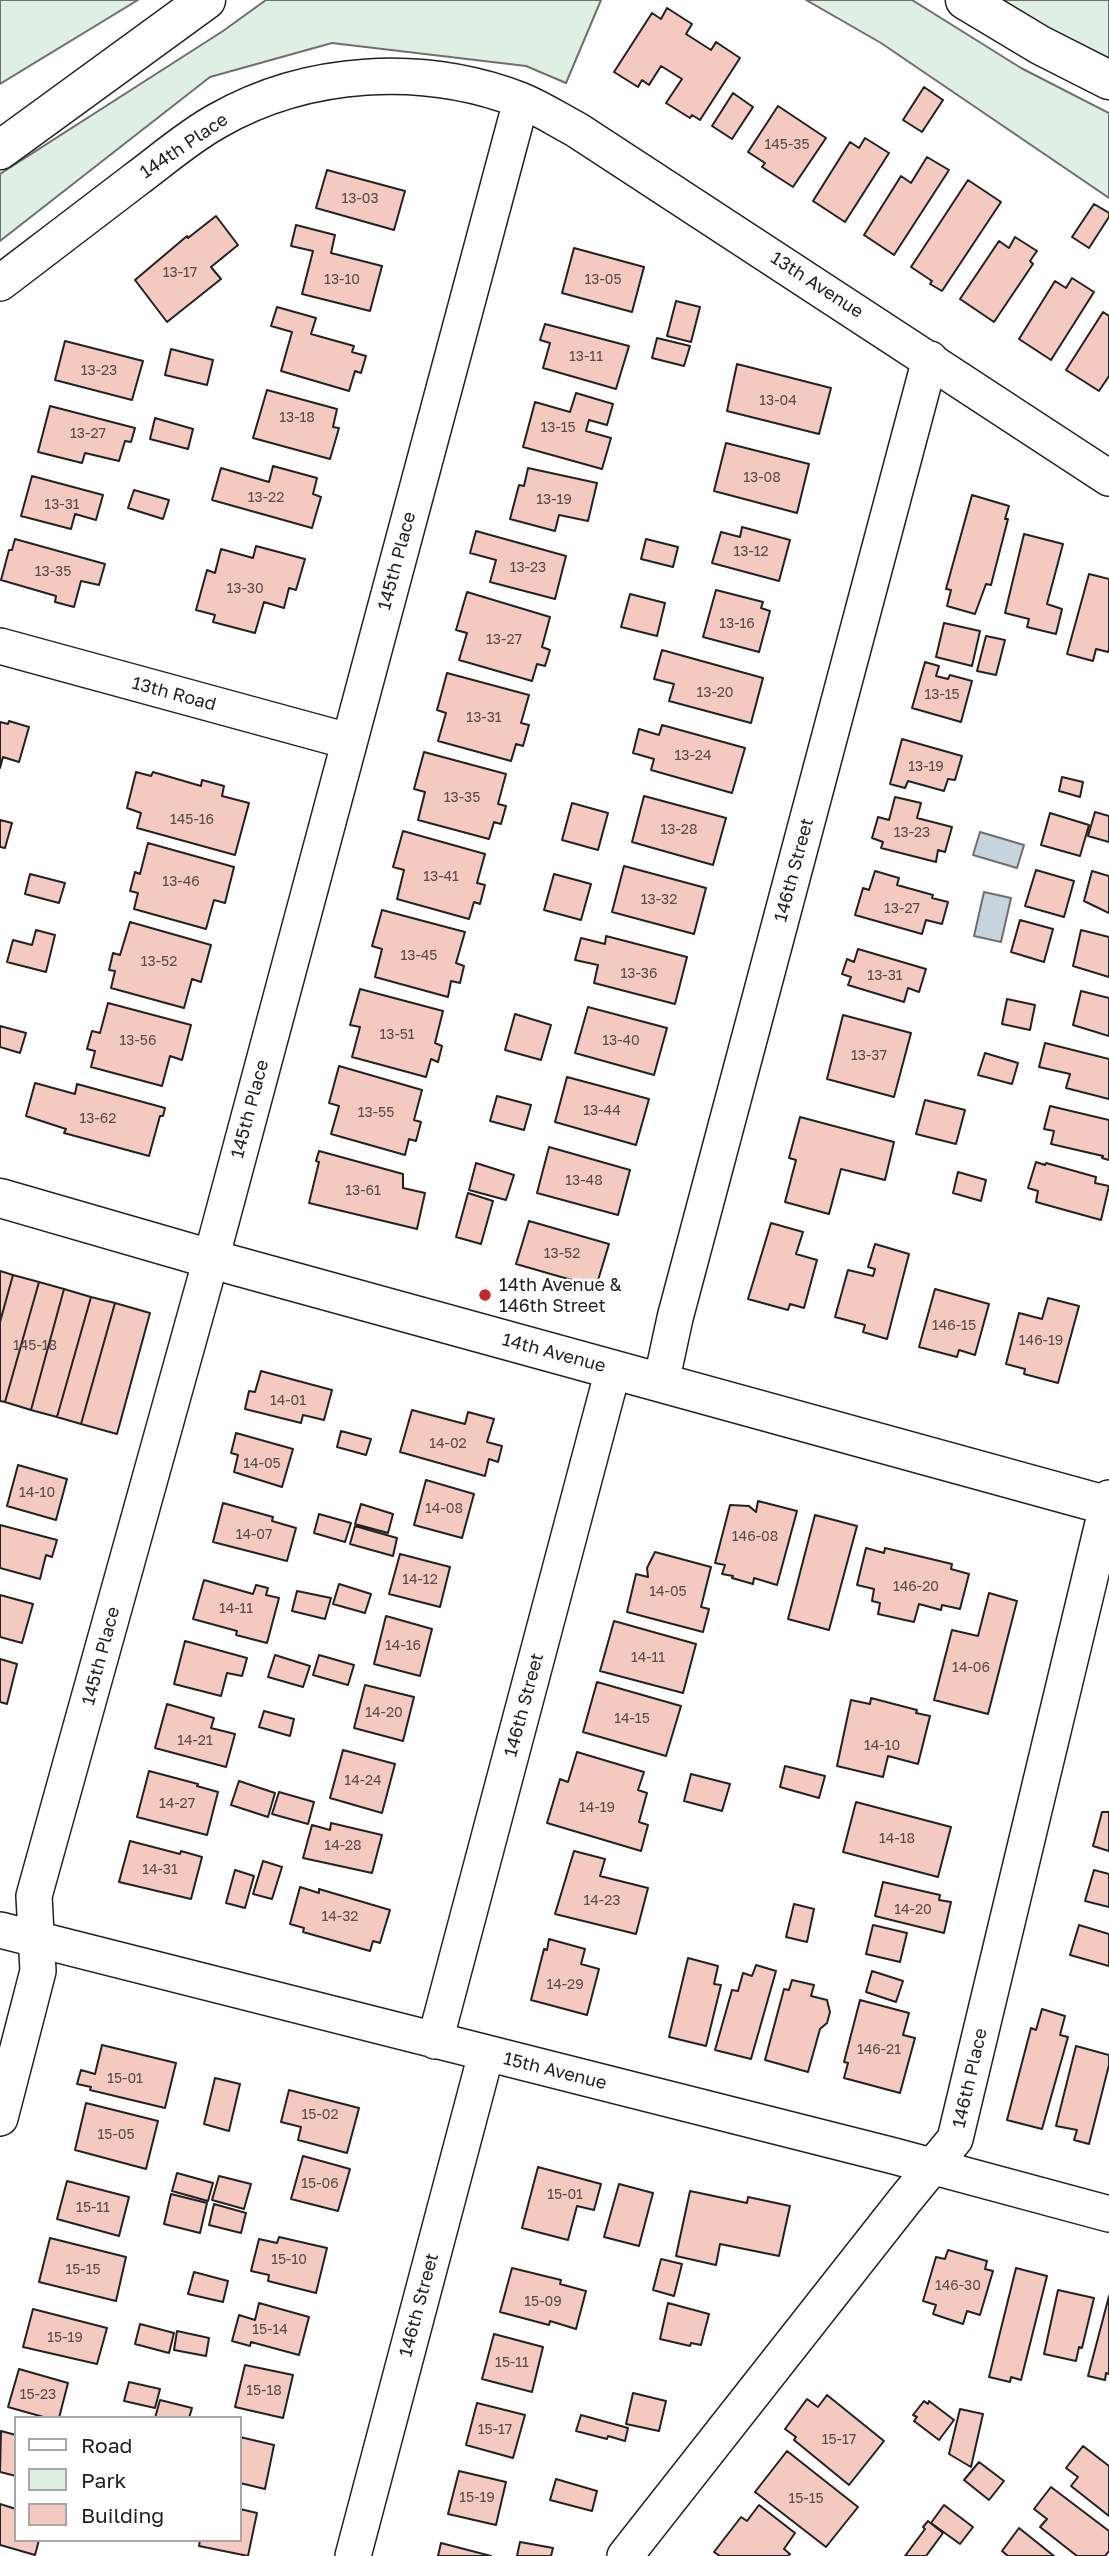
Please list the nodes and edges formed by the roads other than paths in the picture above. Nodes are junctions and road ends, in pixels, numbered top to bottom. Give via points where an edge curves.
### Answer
1 (189, 0) edge
2 (206, 0) edge
3 (965, 0) edge
4 (1109, 80) edge
5 (521, 101) junction
6 (0, 116) edge
7 (0, 150) edge
8 (0, 283) edge
9 (930, 359) junction
10 (1109, 478) edge
11 (0, 646) edge
12 (348, 741) junction
13 (0, 1198) edge
14 (211, 1259) junction
15 (613, 1370) junction
16 (662, 1383) junction
17 (1108, 1503) edge
18 (0, 1930) edge
19 (37, 1939) junction
20 (435, 2041) junction
21 (486, 2054) junction
22 (0, 2118) edge
23 (932, 2166) junction
24 (1109, 2214) edge
25 (353, 2556) edge
26 (625, 2556) edge

1 - 6 main road
2 - 7 main road
3 - 4 main road
5 - 8 street, 144th Place via 426,78 368,76 320,82 269,97 185,142
5 - 9 street, 13th Avenue via 577,130
5 - 12 street, 145th Place
9 - 10 street, 13th Avenue
9 - 16 street, 146th Street via 675,1318
11 - 12 street, 13th Road
12 - 14 street, 145th Place
13 - 14 main road, 14th Avenue
14 - 15 main road, 14th Avenue
14 - 19 street, 145th Place via 34,1896
15 - 16 main road, 14th Avenue
15 - 20 street, 146th Street
16 - 17 main road, 14th Avenue
17 - 23 street, 146th Place via 956,2139
18 - 19 street, 15th Avenue
19 - 20 street, 15th Avenue
19 - 22 street, 145th Place via 38,1971
20 - 21 street, 15th Avenue
21 - 23 street, 15th Avenue
21 - 25 street, 146th Street
23 - 24 street, 15th Avenue
23 - 26 street, 146th Place

